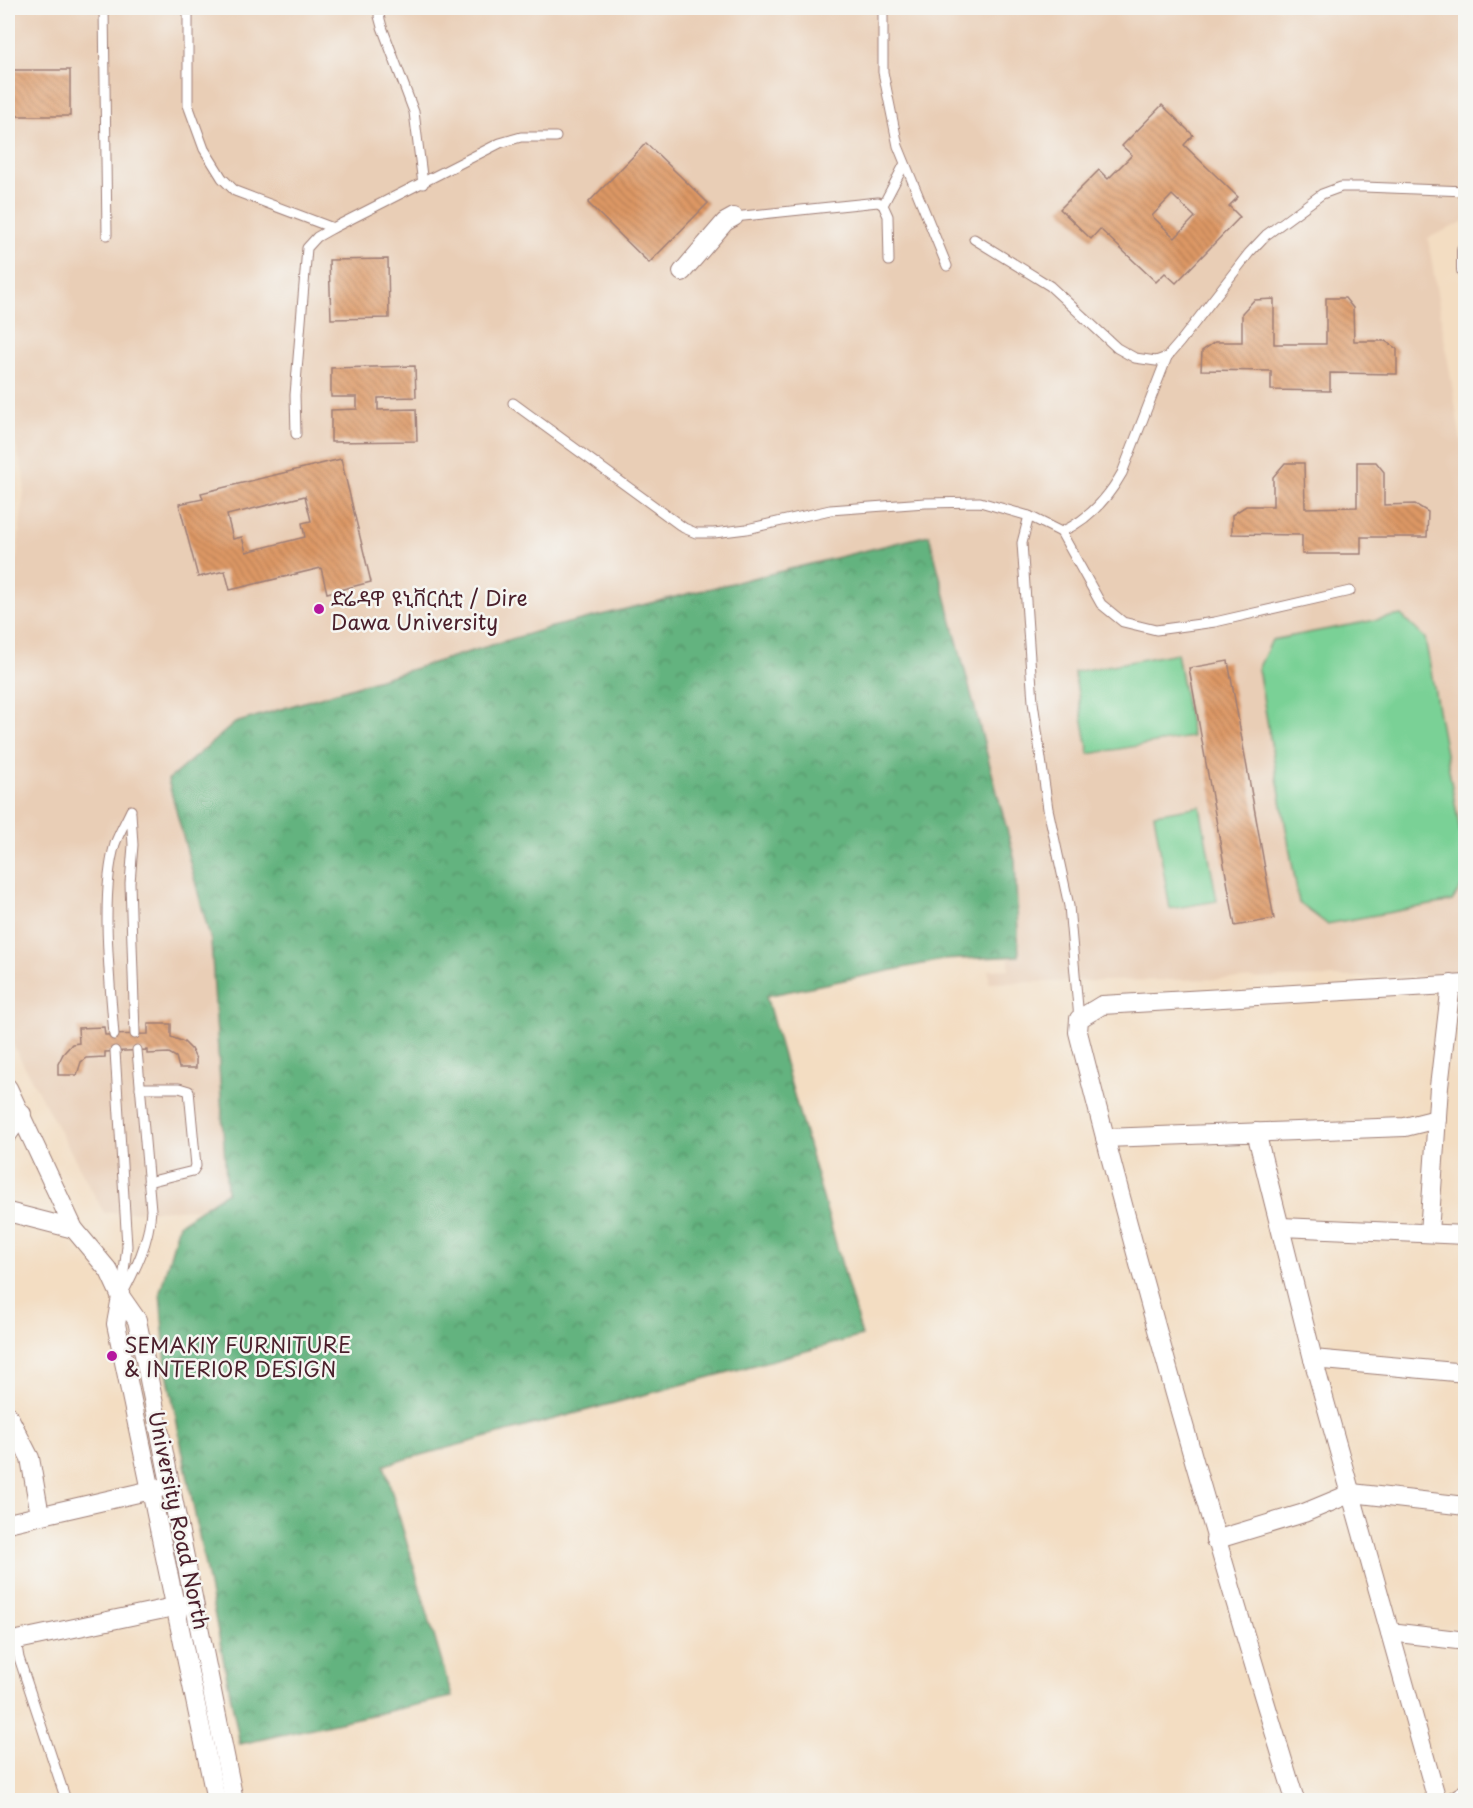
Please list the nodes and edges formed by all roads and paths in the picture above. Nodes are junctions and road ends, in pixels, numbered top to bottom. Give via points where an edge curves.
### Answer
1 (104, 8) edge
2 (188, 8) edge
3 (381, 8) edge
4 (883, 8) edge
5 (556, 137) dead end
6 (904, 165) junction
7 (423, 184) junction
8 (1466, 191) edge
9 (883, 205) junction
10 (734, 217) joint
11 (333, 228) junction
12 (107, 235) dead end
13 (974, 238) dead end
14 (1466, 250) edge
15 (889, 261) dead end
16 (947, 266) dead end
17 (1466, 270) edge
18 (682, 272) dead end
19 (1167, 357) junction
20 (513, 403) dead end
21 (296, 434) dead end
22 (1029, 516) junction
23 (1061, 532) junction
24 (1350, 591) dead end
25 (1458, 984) edge
26 (1079, 1019) junction
27 (135, 1034) dead end
28 (114, 1035) dead end
29 (137, 1050) dead end
30 (115, 1051) dead end
31 (140, 1088) junction
32 (8, 1089) edge
33 (22, 1114) junction
34 (1437, 1119) junction
35 (1256, 1132) junction
36 (8, 1134) edge
37 (1105, 1138) junction
38 (148, 1182) junction
39 (8, 1212) edge
40 (1281, 1227) junction
41 (74, 1229) junction
42 (1429, 1233) junction
43 (1466, 1234) edge
44 (121, 1297) junction
45 (1313, 1359) junction
46 (1466, 1373) edge
47 (8, 1415) edge
48 (170, 1486) junction
49 (150, 1491) junction
50 (1352, 1493) junction
51 (1466, 1506) edge
52 (40, 1515) junction
53 (8, 1522) edge
54 (1215, 1540) junction
55 (184, 1605) junction
56 (1390, 1632) junction
57 (12, 1641) edge
58 (1466, 1641) edge
59 (1466, 1793) edge
60 (66, 1800) edge
61 (216, 1800) edge
62 (234, 1800) edge
63 (1295, 1800) edge
64 (1437, 1800) edge
65 (1455, 1800) edge

1 - 12 lane
2 - 11 lane via 188,105 204,149 222,177 235,191
3 - 7 lane via 382,27 414,112
4 - 6 lane via 883,72
5 - 7 lane via 521,137 500,143
6 - 9 lane
6 - 16 lane
7 - 11 lane
8 - 19 lane via 1364,187 1322,194 1254,247
9 - 10 lane via 868,202
9 - 15 lane via 888,216
10 - 18 street via 725,222
11 - 21 lane via 307,248 295,395
13 - 19 lane via 1050,286 1118,348 1148,361
14 - 17 street
19 - 23 lane via 1113,491 1079,524
20 - 22 lane via 696,533 747,529 830,510 925,503 980,502
22 - 23 lane
22 - 26 lane via 1022,543 1034,702 1048,809 1069,906
23 - 24 lane via 1101,604 1123,622 1156,630 1215,622
25 - 26 street via 1102,1005
25 - 34 street
26 - 37 street via 1078,1032
27 - 28 lane via 131,810 115,845 109,884 108,949
29 - 31 lane
30 - 44 lane via 128,1246
31 - 38 lane
31 - 38 lane via 189,1091 196,1166 193,1171
32 - 33 street
33 - 36 street
33 - 41 street
34 - 35 street via 1405,1127
34 - 42 street
35 - 37 street
35 - 40 street
37 - 54 street
38 - 44 lane via 150,1230
39 - 41 street
40 - 42 street
40 - 45 street
41 - 44 street via 109,1271
42 - 43 street
44 - 48 street, University Road North via 137,1320
44 - 49 street, University Road North via 116,1324
45 - 46 street
45 - 50 street
47 - 52 street via 30,1458
48 - 49 street
48 - 55 street, University Road North
49 - 52 street
49 - 55 street, University Road North
50 - 51 street
50 - 54 street via 1304,1513
50 - 56 street
52 - 53 street
54 - 63 street
55 - 57 street
55 - 61 street, University Road North
55 - 62 street, University Road North
56 - 58 street
56 - 64 street
57 - 60 lane
59 - 65 street

